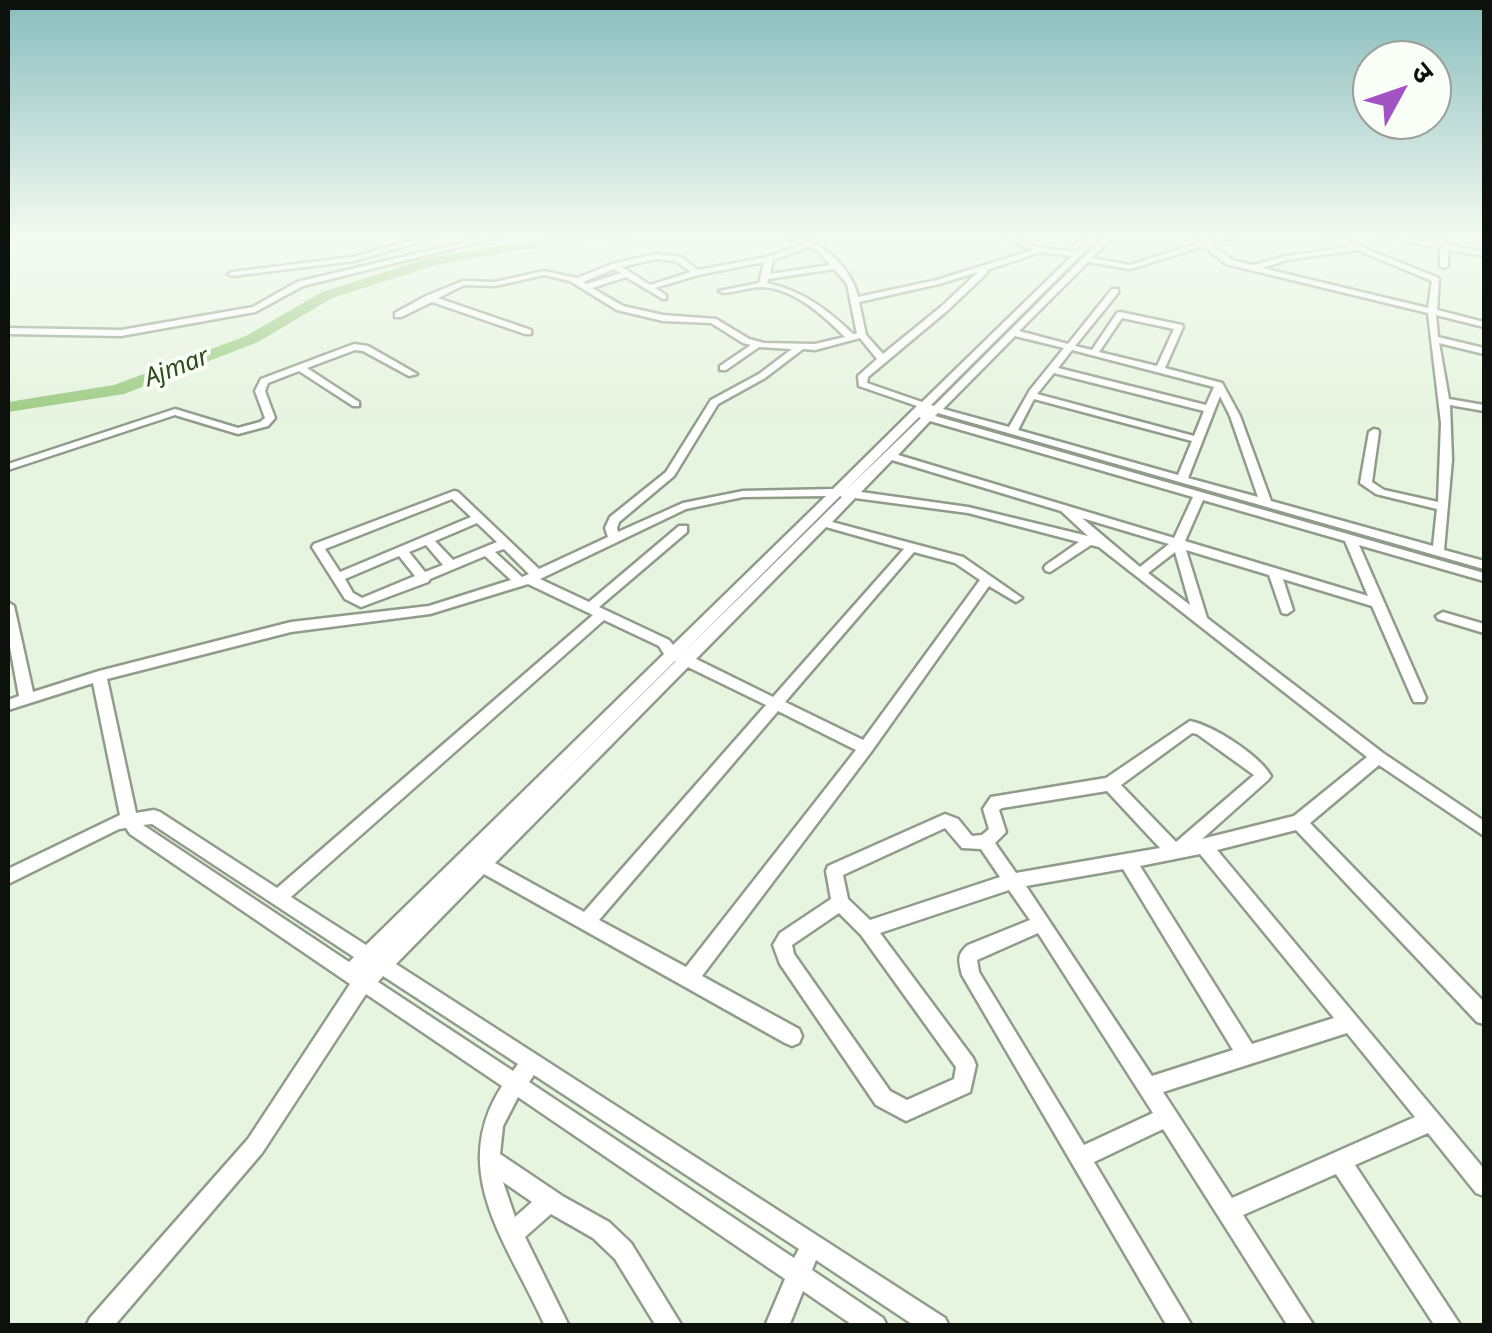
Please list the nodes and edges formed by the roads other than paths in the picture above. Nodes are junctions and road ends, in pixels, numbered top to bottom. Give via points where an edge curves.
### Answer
1 (274, 298) edge
2 (429, 298) joint
3 (606, 298) edge
4 (804, 298) edge
5 (864, 298) edge
6 (955, 298) edge
7 (1040, 298) edge
8 (1045, 298) edge
9 (1109, 298) edge
10 (1374, 298) edge
11 (1431, 298) edge
12 (856, 300) joint
13 (1429, 312) junction
14 (398, 315) dead end
15 (1484, 324) edge
16 (8, 332) edge
17 (528, 332) dead end
18 (1015, 332) junction
19 (856, 336) junction
20 (1434, 338) junction
21 (758, 344) junction
22 (1068, 346) junction
23 (800, 348) junction
24 (1484, 351) edge
25 (1094, 353) junction
26 (882, 359) junction
27 (299, 366) junction
28 (723, 368) dead end
29 (1051, 369) junction
30 (1160, 370) junction
31 (412, 374) dead end
32 (1219, 385) junction
33 (1031, 396) junction
34 (1445, 401) junction
35 (356, 404) dead end
36 (1484, 408) edge
37 (1208, 409) junction
38 (927, 412) junction
39 (1012, 431) junction
40 (1374, 432) dead end
41 (1198, 440) junction
42 (891, 456) junction
43 (8, 467) edge
44 (1182, 480) junction
45 (833, 492) junction
46 (852, 495) junction
47 (1199, 495) junction
48 (1266, 503) junction
49 (1442, 507) junction
50 (1065, 509) junction
51 (478, 518) junction
52 (824, 523) junction
53 (683, 530) dead end
54 (614, 537) junction
55 (1350, 539) junction
56 (428, 540) junction
57 (1096, 542) junction
58 (1178, 543) junction
59 (504, 544) junction
60 (912, 547) junction
61 (402, 550) junction
62 (488, 551) junction
63 (1438, 552) junction
64 (452, 566) junction
65 (1484, 566) edge
66 (1050, 568) dead end
67 (1140, 573) junction
68 (1275, 573) junction
69 (1484, 577) edge
70 (336, 578) junction
71 (529, 578) junction
72 (988, 578) junction
73 (424, 579) junction
74 (1016, 598) dead end
75 (1374, 602) junction
76 (8, 606) edge
77 (1288, 610) dead end
78 (596, 611) junction
79 (1443, 616) dead end
80 (1201, 620) junction
81 (1484, 629) edge
82 (671, 654) junction
83 (688, 659) junction
84 (100, 676) junction
85 (1419, 698) dead end
86 (27, 699) junction
87 (776, 702) junction
88 (8, 705) edge
89 (866, 748) junction
90 (1378, 757) junction
91 (1110, 784) junction
92 (129, 818) junction
93 (1299, 822) junction
94 (1484, 829) edge
95 (985, 842) junction
96 (1204, 846) junction
97 (1174, 854) junction
98 (1128, 862) junction
99 (484, 865) junction
100 (8, 877) edge
101 (1013, 881) junction
102 (278, 898) junction
103 (840, 903) junction
104 (586, 922) junction
105 (1042, 923) junction
106 (867, 929) junction
107 (365, 973) junction
108 (688, 979) junction
109 (1484, 1015) edge
110 (1348, 1023) junction
111 (792, 1036) dead end
112 (1247, 1055) junction
113 (530, 1062) junction
114 (517, 1084) junction
115 (1148, 1087) junction
116 (1167, 1117) junction
117 (1430, 1121) junction
118 (1079, 1158) junction
119 (490, 1160) junction
120 (1341, 1162) junction
121 (1484, 1185) edge
122 (550, 1200) junction
123 (1228, 1211) junction
124 (512, 1233) junction
125 (812, 1244) junction
126 (798, 1274) junction
127 (98, 1326) edge
128 (557, 1326) edge
129 (670, 1326) edge
130 (776, 1326) edge
131 (875, 1326) edge
132 (937, 1326) edge
133 (1180, 1326) edge
134 (1302, 1326) edge
135 (1449, 1326) edge

1 - 16 street via 254,309 121,333
2 - 14 street
2 - 17 street
3 - 21 street via 664,318 713,321
4 - 19 street
5 - 12 street
6 - 26 street
7 - 38 street
8 - 18 street
9 - 22 street
10 - 13 street
11 - 13 street
12 - 19 street
13 - 15 street
13 - 20 street
18 - 22 street
18 - 38 street
19 - 23 street
19 - 26 street
20 - 24 street
20 - 34 street
21 - 23 street
21 - 28 street
22 - 25 street
22 - 29 street
23 - 54 street via 714,402 670,474 614,520
25 - 30 street
25 - 30 street via 1120,315 1178,327
26 - 38 street via 862,384
27 - 31 street via 360,347
27 - 35 street
27 - 43 street via 260,386 270,418 264,424 238,430 175,412
29 - 33 street
29 - 37 street
30 - 32 street
32 - 37 street
32 - 48 street
33 - 39 street
33 - 41 street
34 - 36 street
34 - 49 street
37 - 41 street
38 - 39 street
38 - 42 street
38 - 45 street
38 - 47 street
39 - 44 street
40 - 49 street via 1366,484
41 - 44 street
42 - 46 street
42 - 50 street
44 - 48 street
45 - 46 street
45 - 54 street via 743,494 683,506
45 - 82 street
46 - 52 street
46 - 57 street via 968,510
47 - 55 street
47 - 58 street
48 - 63 street
49 - 63 street
50 - 57 street
50 - 58 street
51 - 56 street
51 - 59 street
51 - 70 street via 454,494 328,542 318,553
52 - 60 street
52 - 83 street
53 - 78 street
54 - 71 street
55 - 69 street
55 - 75 street
56 - 61 street
56 - 64 street
57 - 66 street
57 - 67 street
58 - 67 street
58 - 68 street
58 - 80 street
59 - 62 street
59 - 71 street
60 - 72 street via 959,560
60 - 87 street
61 - 70 street
61 - 73 street
62 - 64 street
62 - 71 street
63 - 65 street
64 - 73 street
67 - 80 street
68 - 75 street
68 - 77 street
70 - 73 street via 362,604
71 - 78 street
71 - 84 street via 430,610 291,626
72 - 74 street
72 - 89 street
75 - 85 street
76 - 86 street
78 - 82 street via 664,643
78 - 102 street
79 - 81 street
80 - 90 street
82 - 83 street
82 - 107 street
83 - 87 street
83 - 99 street
84 - 86 street
84 - 92 street
86 - 88 street
87 - 89 street
87 - 104 street
89 - 108 street
90 - 93 street
90 - 94 street
91 - 95 street via 998,802 992,809 998,832
91 - 97 street
91 - 97 street via 1195,727 1262,773
92 - 100 street
92 - 102 street via 154,817
92 - 107 street via 142,834
93 - 96 street
93 - 109 street
95 - 101 street
95 - 103 street via 968,843 944,822 838,867
96 - 97 street
96 - 110 street
97 - 98 street
98 - 101 street
98 - 112 street
99 - 104 street
99 - 107 street
101 - 105 street
101 - 106 street
102 - 107 street
103 - 106 street
103 - 106 street via 782,946 883,1098 906,1111 963,1085 966,1065
104 - 108 street
105 - 115 street
105 - 118 street via 974,951 968,967
107 - 113 street
107 - 114 street
107 - 127 street via 256,1146
108 - 111 street
110 - 112 street
110 - 117 street
112 - 115 street
113 - 114 street
113 - 125 street
114 - 119 street via 490,1135
114 - 126 street
115 - 116 street
116 - 118 street
116 - 123 street
117 - 120 street
117 - 121 street
118 - 133 street
119 - 122 street
119 - 124 street
120 - 123 street
120 - 135 street
122 - 124 street
122 - 129 street via 624,1251
123 - 134 street
124 - 128 street
125 - 126 street
125 - 132 street
126 - 130 street
126 - 131 street

